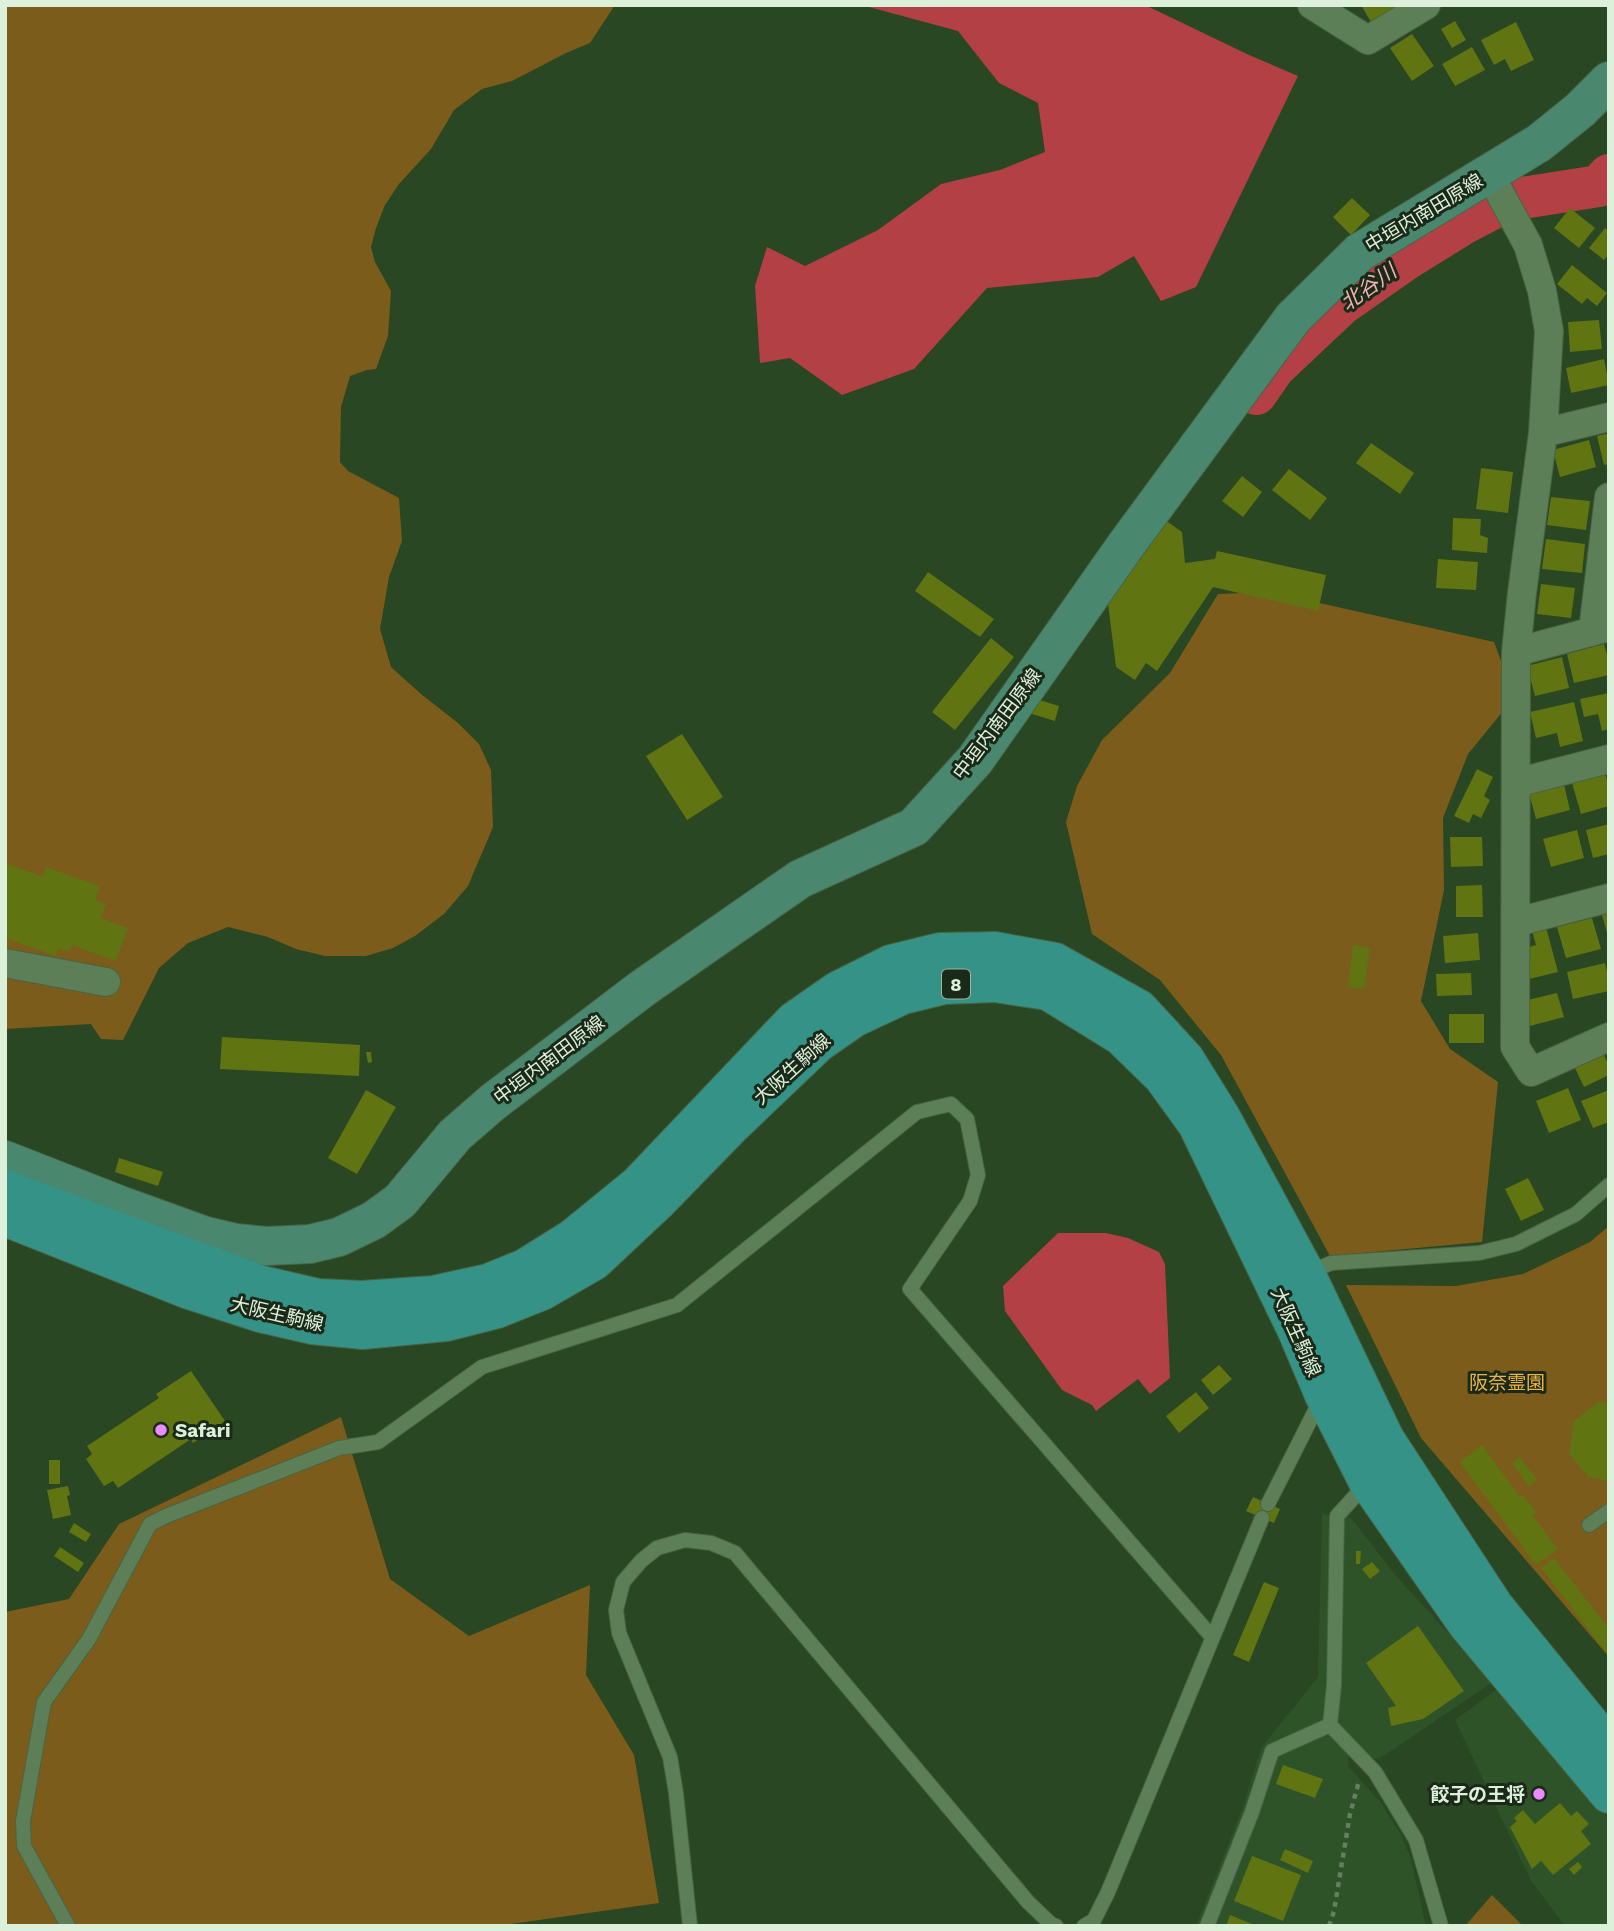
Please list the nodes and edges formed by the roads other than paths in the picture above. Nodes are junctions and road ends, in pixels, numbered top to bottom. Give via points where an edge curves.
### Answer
1 (1312, 5) edge
2 (1426, 5) edge
3 (1609, 81) edge
4 (1489, 174) junction
5 (1609, 417) edge
6 (1543, 433) junction
7 (1609, 496) edge
8 (1601, 629) edge
9 (1516, 652) junction
10 (1609, 759) edge
11 (1516, 783) junction
12 (1609, 898) edge
13 (1517, 922) junction
14 (5, 963) edge
15 (106, 982) dead end
16 (1609, 1037) edge
17 (5, 1160) edge
18 (1609, 1185) edge
19 (5, 1189) edge
20 (5, 1217) edge
21 (1291, 1281) junction
22 (1312, 1324) junction
23 (1324, 1395) junction
24 (1368, 1482) junction
25 (1268, 1504) dead end
26 (1609, 1511) edge
27 (1262, 1518) dead end
28 (1589, 1525) dead end
29 (1212, 1637) junction
30 (1330, 1725) junction
31 (1609, 1747) edge
32 (1609, 1794) edge
33 (68, 1926) edge
34 (690, 1926) edge
35 (1056, 1926) edge
36 (1084, 1926) edge
37 (1207, 1926) edge
38 (1441, 1926) edge

1 - 2 street via 1368,40
3 - 4 main road, 中垣内南田原線 via 1539,144
4 - 6 street via 1528,245 1542,291 1549,331
4 - 17 main road, 中垣内南田原線 via 1360,251 1293,318 975,760 914,827 800,879 643,988 455,1135 400,1201 374,1220 340,1237 310,1244 236,1243 205,1236
5 - 6 street
6 - 9 street
7 - 8 street
8 - 9 street
9 - 11 street
10 - 11 street
11 - 13 street
12 - 13 street
13 - 16 street via 1515,1047 1531,1072
14 - 15 street
18 - 21 lane via 1576,1214 1516,1244 1479,1253 1331,1263
19 - 21 main road, 大阪生駒線 / 8 via 262,1285 318,1298 433,1295 488,1283 525,1268 573,1238 638,1185 794,1021 837,991 891,964 940,953 995,951 1055,962 1139,1009 1185,1059 1214,1106
20 - 21 main road, 大阪生駒線 / 8 via 189,1290 312,1325 363,1330 446,1322 497,1310 594,1261 818,1043 854,1018 903,995 944,985 995,983 1048,990 1121,1036 1163,1077
21 - 22 main road, 大阪生駒線 / 8
22 - 23 main road, 大阪生駒線 / 8
22 - 31 main road, 大阪生駒線 / 8 via 1487,1595
23 - 24 main road, 大阪生駒線 / 8
23 - 25 lane
24 - 30 lane via 1337,1516
24 - 32 main road, 大阪生駒線 / 8 via 1467,1624
26 - 28 lane
27 - 29 lane
29 - 33 lane via 910,1289 970,1200 978,1175 967,1119 951,1104 917,1112 677,1306 482,1367 378,1442 339,1448 150,1524 89,1640 44,1702 23,1821 24,1846
29 - 36 lane via 1108,1892 1094,1920
30 - 37 lane via 1272,1751
30 - 38 lane via 1375,1772 1416,1840
34 - 35 lane via 670,1757 619,1633 616,1609 623,1582 641,1561 657,1548 685,1540 711,1543 735,1553 1028,1902

